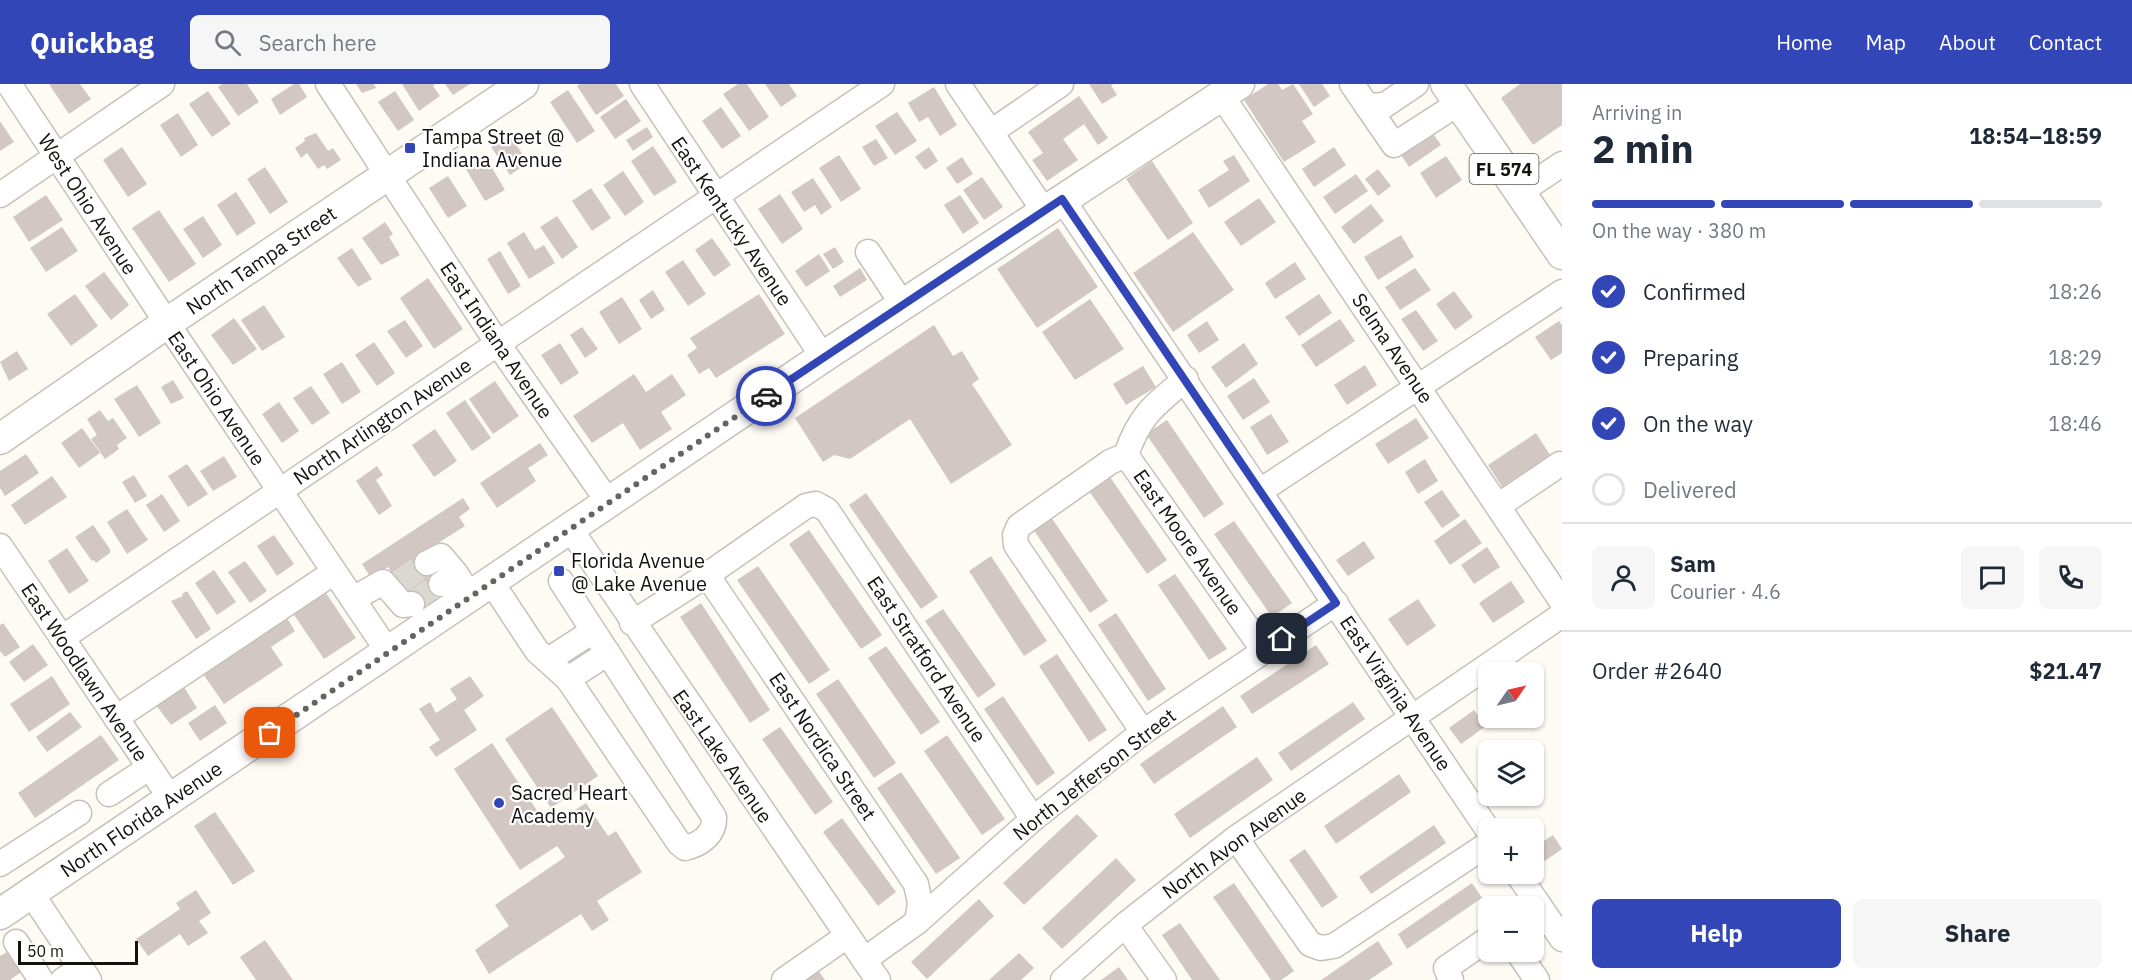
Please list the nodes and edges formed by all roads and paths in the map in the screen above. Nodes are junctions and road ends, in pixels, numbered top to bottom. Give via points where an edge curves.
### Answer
1 (9, 84) edge
2 (162, 84) edge
3 (328, 84) edge
4 (523, 84) edge
5 (642, 84) edge
6 (882, 84) edge
7 (958, 84) edge
8 (1061, 84) edge
9 (1352, 84) edge
10 (1413, 85) edge
11 (1230, 90) edge
12 (1453, 94) edge
13 (1367, 106) junction
14 (991, 132) junction
15 (57, 156) junction
16 (1562, 164) edge
17 (387, 175) junction
18 (1520, 192) junction
19 (0, 195) edge
20 (716, 198) junction
21 (1053, 205) junction
22 (868, 252) dead end
23 (1562, 254) edge
24 (1562, 292) edge
25 (903, 305) junction
26 (166, 323) junction
27 (498, 344) junction
28 (823, 357) junction
29 (1186, 379) junction
30 (1418, 386) junction
31 (0, 439) edge
32 (1126, 454) junction
33 (1560, 464) dead end
34 (279, 490) junction
35 (1260, 491) junction
36 (609, 503) junction
37 (1498, 506) junction
38 (571, 530) junction
39 (0, 546) edge
40 (427, 563) tunnel mouth
41 (334, 572) junction
42 (707, 575) junction
43 (561, 581) dead end
44 (465, 584) junction
45 (353, 600) junction
46 (1562, 602) edge
47 (1336, 603) junction
48 (412, 604) dead end
49 (1562, 615) edge
50 (632, 623) junction
51 (593, 631) junction
52 (62, 638) junction
53 (1264, 651) junction
54 (389, 653) junction
55 (608, 653) junction
56 (548, 660) junction
57 (568, 679) junction
58 (116, 718) junction
59 (1413, 718) junction
60 (1143, 732) junction
61 (149, 768) junction
62 (109, 794) dead end
63 (171, 799) junction
64 (79, 813) dead end
65 (1480, 818) edge
66 (1034, 819) junction
67 (1236, 838) junction
68 (1478, 851) edge
69 (0, 864) edge
70 (31, 893) junction
71 (0, 914) edge
72 (1544, 917) edge
73 (917, 922) junction
74 (1125, 925) junction
75 (847, 936) junction
76 (1562, 939) edge
77 (16, 942) dead end
78 (1478, 946) edge
79 (864, 960) junction
80 (1525, 962) edge
81 (78, 976) edge
82 (41, 980) edge
83 (784, 980) edge
84 (878, 980) edge
85 (1063, 980) edge
86 (1164, 980) edge
87 (1451, 980) edge
88 (1537, 980) edge

1 - 15 street, West Ohio Avenue
2 - 15 street
3 - 17 street, East Indiana Avenue
4 - 17 main road, North Tampa Street
5 - 20 street, East Kentucky Avenue
6 - 20 street, North Arlington Avenue
7 - 14 street, East Virginia Avenue
8 - 14 street
9 - 13 street
10 - 13 street via 1384,105
11 - 21 main road, North Florida Avenue
11 - 30 street, Selma Avenue
12 - 13 street via 1394,145
12 - 18 main road, FL 574
14 - 21 street, East Virginia Avenue
15 - 19 street
15 - 26 street, West Ohio Avenue
16 - 18 street
17 - 26 main road, North Tampa Street
17 - 27 street, East Indiana Avenue
18 - 23 main road, FL 574
20 - 27 street, North Arlington Avenue
20 - 28 street, East Kentucky Avenue
21 - 25 main road, North Florida Avenue
21 - 29 street, East Virginia Avenue
22 - 25 street
24 - 30 street
25 - 28 main road, North Florida Avenue
26 - 31 main road, North Tampa Street
26 - 34 street, East Ohio Avenue
27 - 34 street, North Arlington Avenue
27 - 36 street, East Indiana Avenue
28 - 36 main road, North Florida Avenue
29 - 32 street, East Moore Avenue via 1149,409 1134,431
29 - 35 street, East Virginia Avenue
30 - 35 street
30 - 37 street, Selma Avenue
32 - 53 street, East Moore Avenue
32 - 60 street via 1019,526 1015,535 1016,545
33 - 37 street
34 - 41 street, East Ohio Avenue
34 - 52 street, North Arlington Avenue
35 - 47 street, East Virginia Avenue
36 - 38 main road, North Florida Avenue
37 - 46 street, Selma Avenue
38 - 44 main road, North Florida Avenue
38 - 50 street, East Lake Avenue
39 - 52 street, East Woodlawn Avenue
40 - 44 street via 441,556
41 - 45 street, East Ohio Avenue
41 - 58 street
42 - 50 street
42 - 66 street, East Stratford Avenue via 807,506 816,504 827,510
42 - 73 street, East Nordica Street via 916,884 920,903
43 - 51 street
44 - 54 main road, North Florida Avenue
44 - 56 street
45 - 48 street via 384,582 394,586 403,605
45 - 54 street, East Ohio Avenue
47 - 53 street, North Jefferson Street
47 - 59 street, East Virginia Avenue
49 - 59 street, North Avon Avenue
50 - 75 street, East Lake Avenue
51 - 55 street
51 - 56 street
52 - 58 street, East Woodlawn Avenue
53 - 60 street, North Jefferson Street
54 - 63 main road, North Florida Avenue
55 - 57 street
55 - 57 street via 714,817 711,834 693,846 685,848 679,843
56 - 57 street
58 - 61 street, East Woodlawn Avenue
59 - 65 street, East Virginia Avenue
59 - 67 street, North Avon Avenue
60 - 66 street, North Jefferson Street
61 - 62 street
61 - 63 street, East Woodlawn Avenue
63 - 70 main road, North Florida Avenue
64 - 69 street
66 - 73 street, North Jefferson Street
67 - 68 street via 1310,944 1321,948 1334,946
67 - 74 street, North Avon Avenue
70 - 71 main road, North Florida Avenue
70 - 81 street
72 - 76 street
73 - 79 street, North Jefferson Street
74 - 85 street, North Avon Avenue
74 - 86 street
75 - 79 street, East Lake Avenue
75 - 83 street
77 - 82 street
78 - 87 street via 1446,968
79 - 84 street, East Lake Avenue
80 - 88 street

